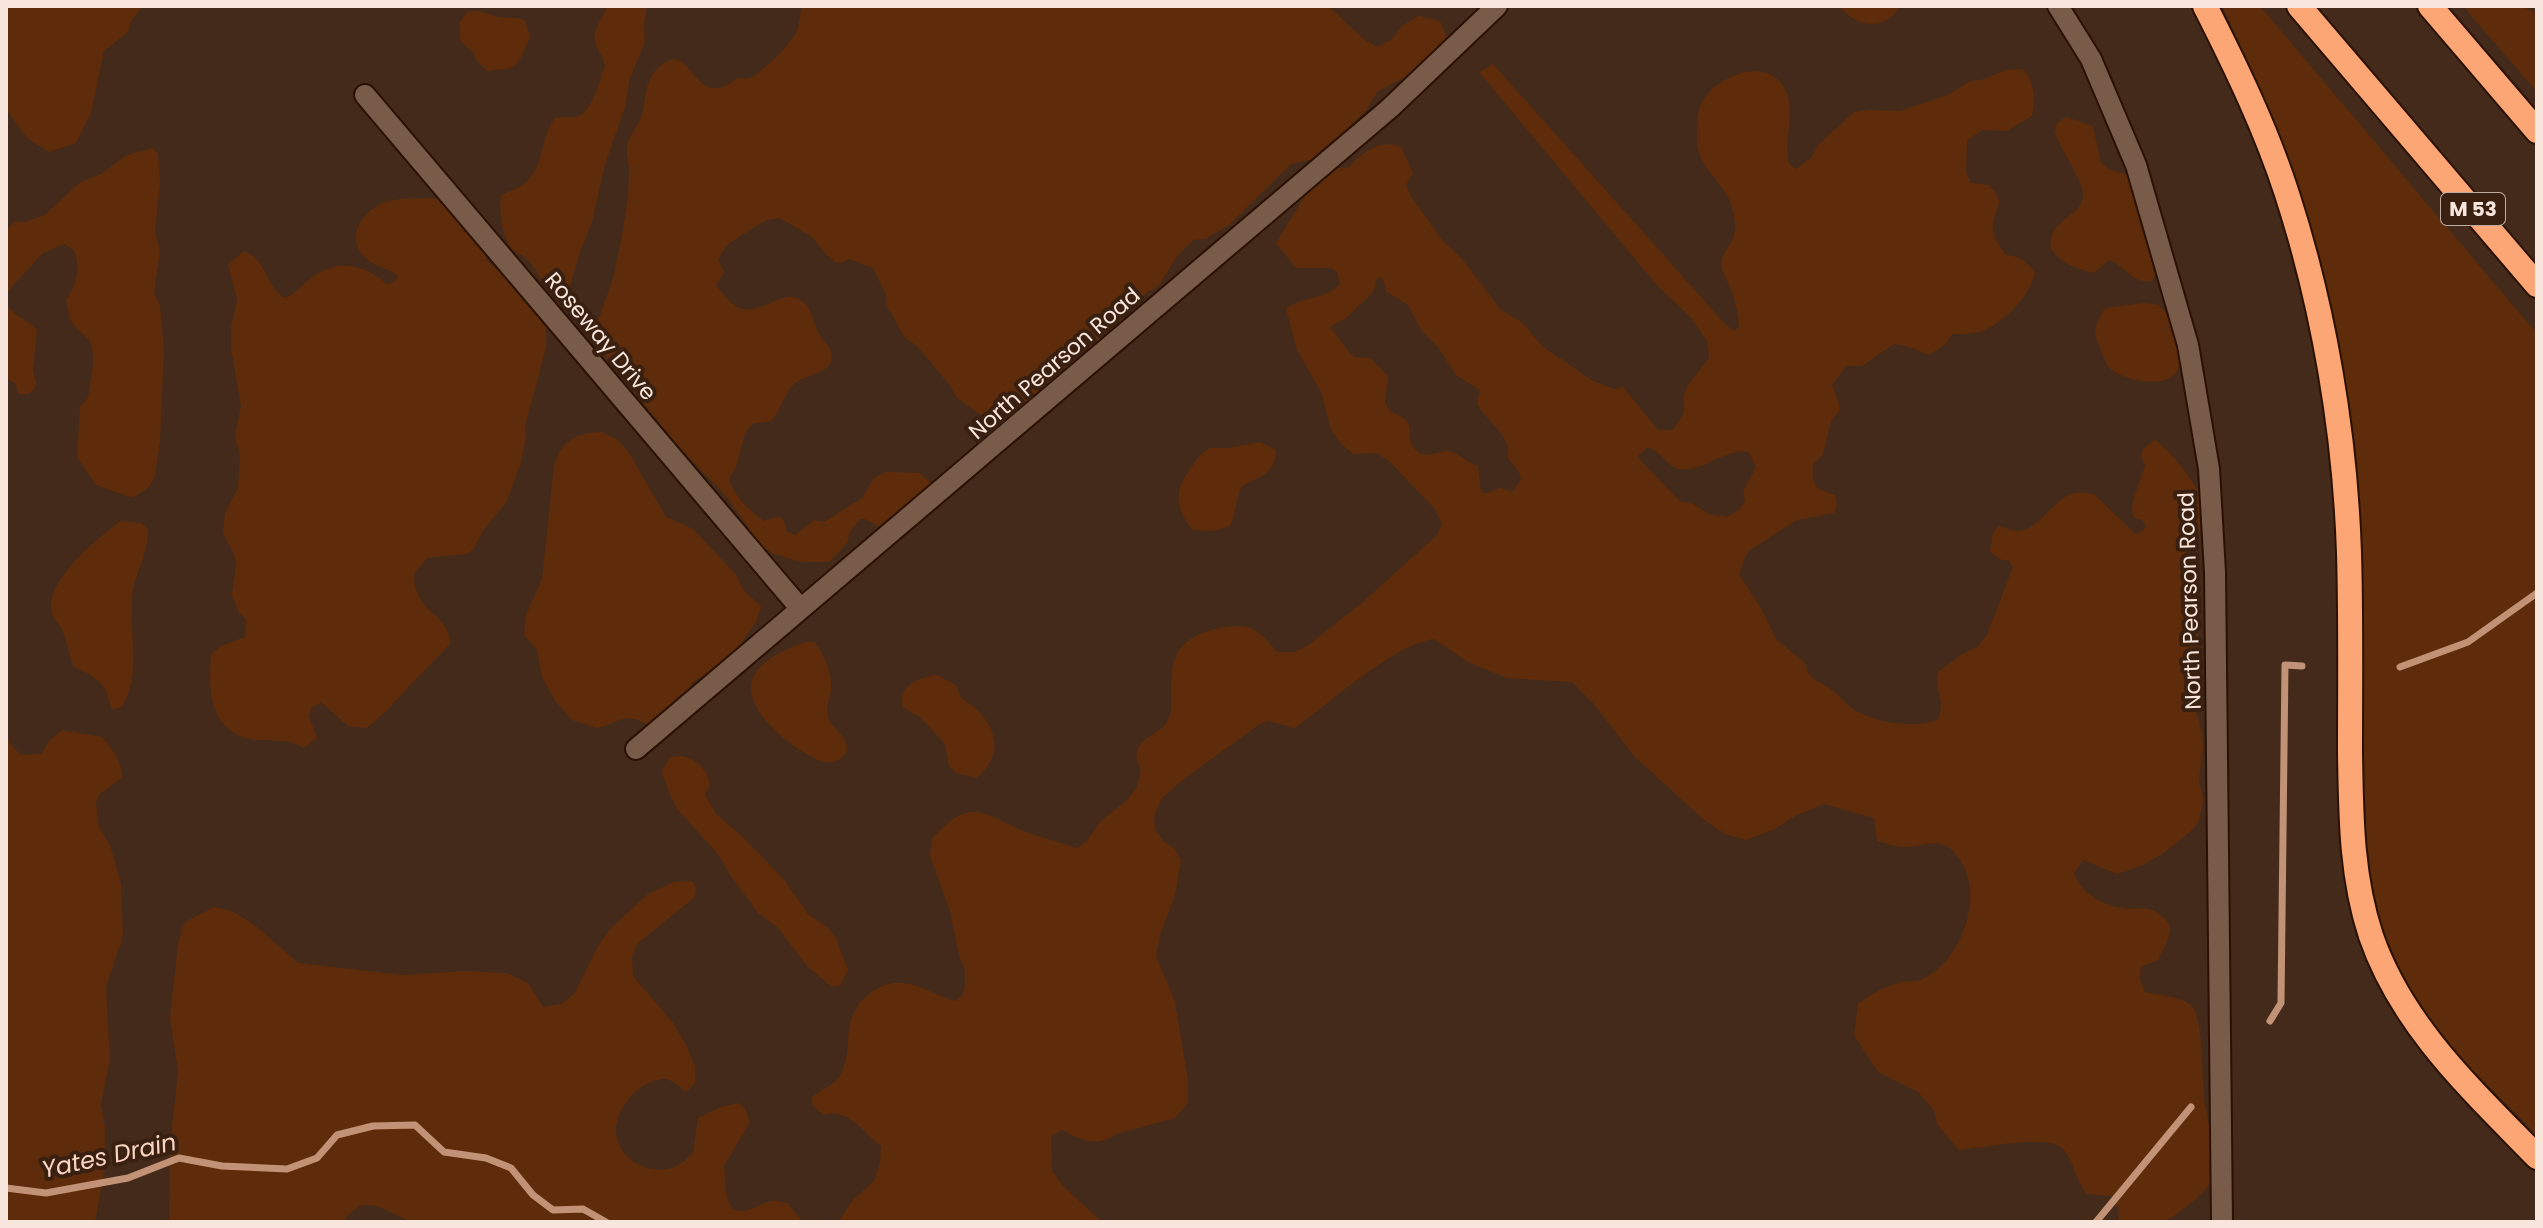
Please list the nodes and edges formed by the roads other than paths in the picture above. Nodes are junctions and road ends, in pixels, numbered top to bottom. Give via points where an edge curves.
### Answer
1 (1497, 6) edge
2 (2058, 6) edge
3 (2205, 6) edge
4 (2299, 6) edge
5 (2430, 6) edge
6 (365, 95) dead end
7 (2537, 131) edge
8 (2537, 285) edge
9 (800, 608) junction
10 (636, 749) dead end
11 (2537, 1157) edge
12 (2222, 1222) edge

1 - 9 street, North Pearson Road via 1390,108
2 - 12 street, North Pearson Road via 2091,59 2136,165 2188,345 2209,469 2215,572
3 - 11 highway via 2238,71 2286,193 2328,363 2347,522 2351,825 2361,901 2372,938 2428,1041
4 - 8 highway, M 53
5 - 7 highway
6 - 9 street, Roseway Drive
9 - 10 street, North Pearson Road

